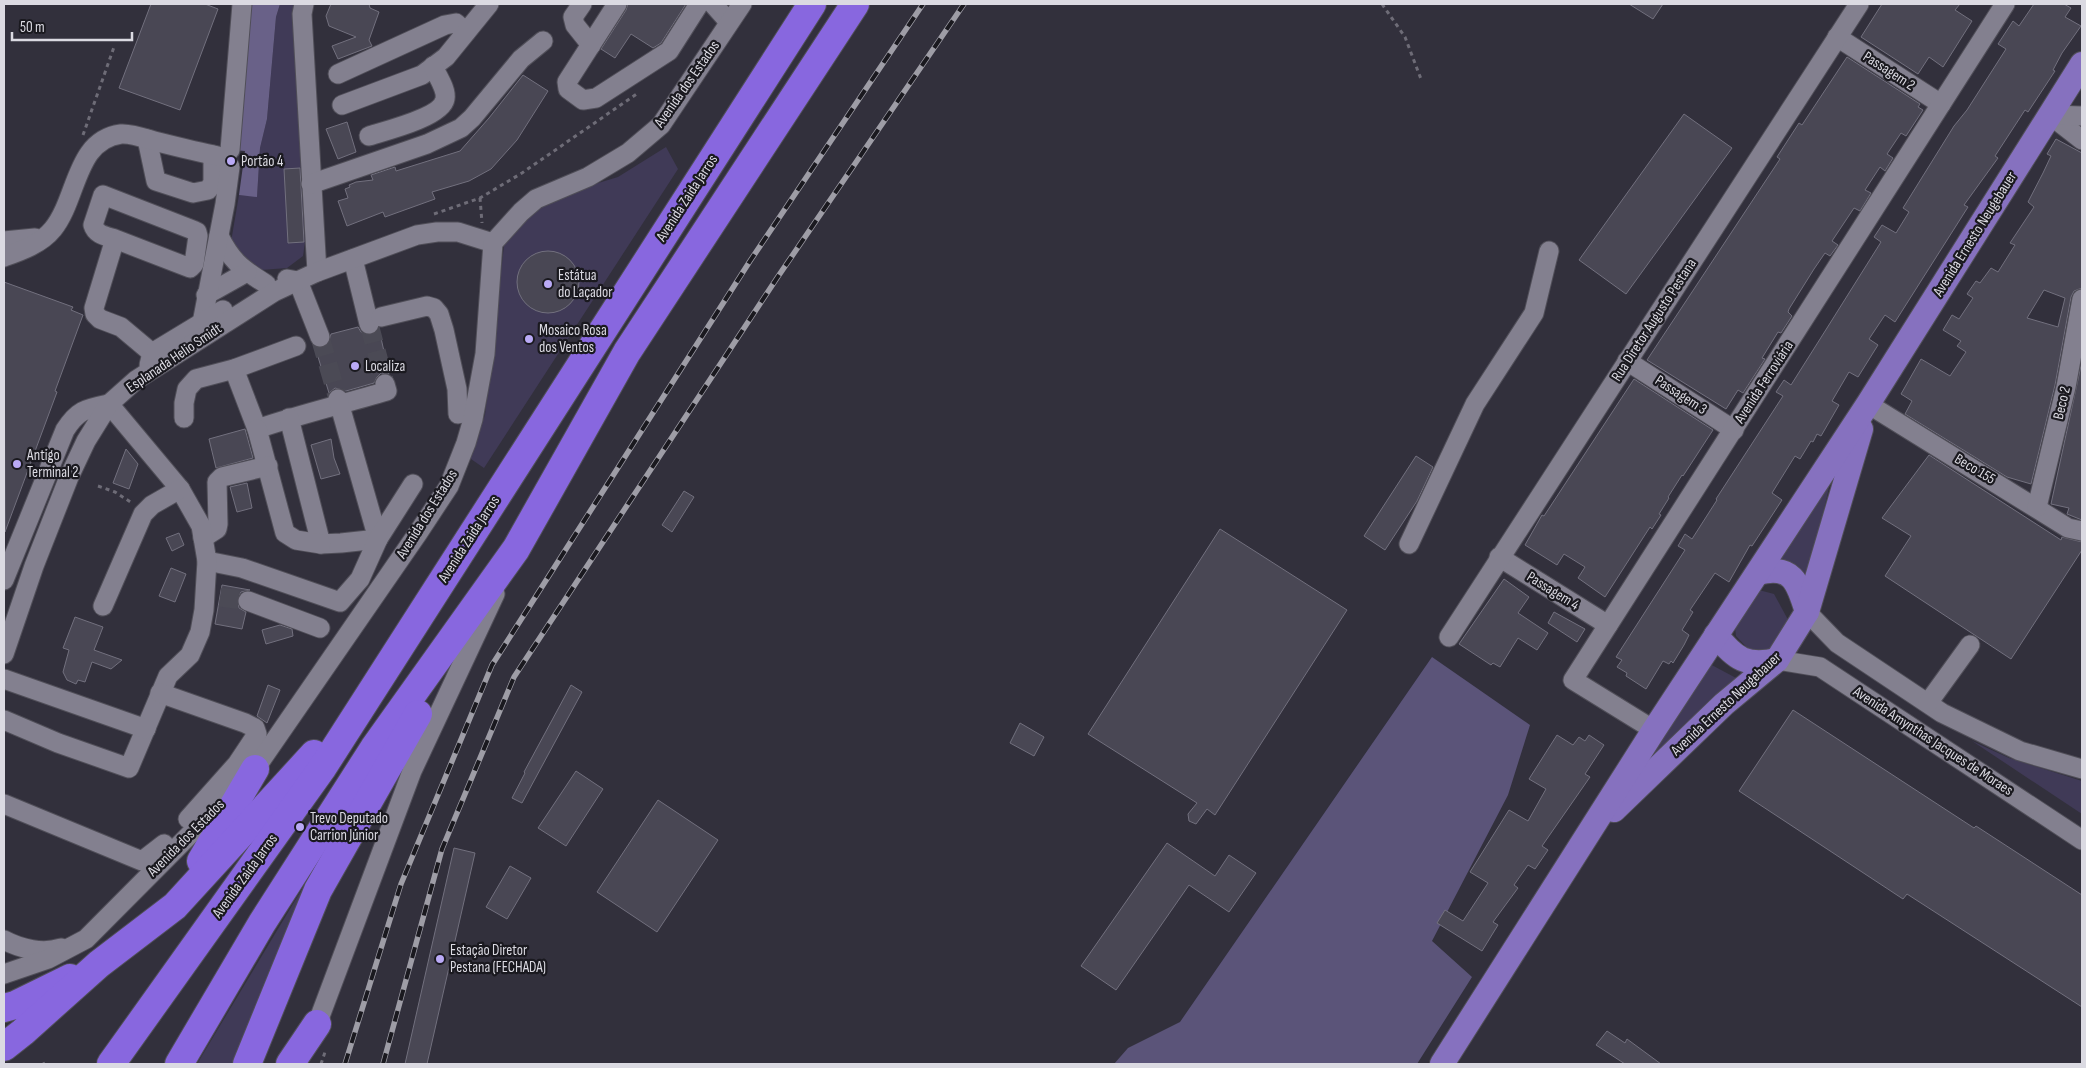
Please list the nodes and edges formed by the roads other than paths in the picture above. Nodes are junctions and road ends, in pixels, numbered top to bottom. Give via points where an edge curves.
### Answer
1 (242, 4) edge
2 (304, 4) edge
3 (489, 4) edge
4 (582, 4) edge
5 (616, 4) edge
6 (699, 4) edge
7 (713, 4) edge
8 (742, 4) edge
9 (812, 4) edge
10 (855, 4) edge
11 (1859, 4) edge
12 (2005, 4) edge
13 (729, 22) junction
14 (466, 32) junction
15 (1837, 37) junction
16 (543, 41) dead end
17 (591, 45) junction
18 (2082, 64) edge
19 (433, 66) junction
20 (338, 74) dead end
21 (1941, 104) junction
22 (342, 105) dead end
23 (2050, 115) junction
24 (2082, 116) edge
25 (231, 126) junction
26 (370, 136) dead end
27 (147, 139) junction
28 (2082, 140) edge
29 (192, 151) junction
30 (223, 157) junction
31 (311, 184) junction
32 (218, 236) junction
33 (44, 237) junction
34 (115, 239) junction
35 (4, 241) edge
36 (487, 241) junction
37 (1549, 251) dead end
38 (4, 257) edge
39 (353, 259) junction
40 (247, 272) junction
41 (317, 272) junction
42 (298, 281) junction
43 (266, 284) junction
44 (206, 295) junction
45 (2082, 299) edge
46 (202, 323) junction
47 (320, 337) tunnel mouth
48 (296, 346) dead end
49 (152, 353) junction
50 (1627, 360) junction
51 (234, 369) junction
52 (148, 374) junction
53 (386, 388) dead end
54 (339, 402) junction
55 (108, 404) junction
56 (1868, 404) junction
57 (458, 414) dead end
58 (184, 418) dead end
59 (289, 418) junction
60 (257, 429) junction
61 (1734, 430) junction
62 (268, 466) junction
63 (412, 484) dead end
64 (180, 490) junction
65 (2037, 507) junction
66 (2082, 531) edge
67 (203, 538) junction
68 (378, 539) junction
69 (321, 544) junction
70 (1409, 544) dead end
71 (516, 549) junction
72 (1499, 557) junction
73 (207, 562) junction
74 (1758, 573) junction
75 (4, 580) edge
76 (248, 602) tunnel mouth
77 (103, 606) dead end
78 (1807, 612) junction
79 (1608, 625) junction
80 (320, 628) dead end
81 (1716, 635) junction
82 (1449, 637) dead end
83 (1970, 646) dead end
84 (4, 654) edge
85 (1777, 660) junction
86 (4, 679) edge
87 (160, 693) junction
88 (368, 696) junction
89 (1928, 703) junction
90 (4, 720) edge
91 (146, 729) junction
92 (1654, 730) junction
93 (254, 769) junction
94 (2082, 769) edge
95 (4, 804) edge
96 (1588, 836) junction
97 (2082, 840) edge
98 (175, 906) junction
99 (86, 939) junction
100 (4, 940) edge
101 (99, 964) junction
102 (4, 974) edge
103 (4, 1008) edge
104 (317, 1024) junction
105 (4, 1047) edge
106 (111, 1062) edge
107 (180, 1064) edge
108 (247, 1064) edge
109 (290, 1064) edge
110 (302, 1064) edge
111 (1442, 1064) edge

1 - 25 street
2 - 31 street
3 - 14 street
4 - 17 street via 573,17 575,25
5 - 17 street
6 - 17 street via 669,51 596,98 583,100 567,86
7 - 13 street
8 - 13 street, Avenida dos Estados
9 - 88 highway, Avenida Zaida Jarros
10 - 71 highway via 627,352
11 - 15 street, Rua Diretor Augusto Pestana
12 - 21 street, Avenida Ferroviária
13 - 36 street, Avenida dos Estados via 661,125 646,140 588,177 536,199
14 - 19 street via 446,57
14 - 20 street via 456,23 446,25
15 - 21 street, Passagem 2
15 - 50 street, Rua Diretor Augusto Pestana
16 - 31 street via 521,59 461,128 427,144
18 - 23 main road, Avenida Ernesto Neugebauer
19 - 22 street via 422,75
19 - 26 street via 445,94 445,102 421,119
21 - 61 street, Avenida Ferroviária
23 - 24 street
23 - 28 street
23 - 56 main road, Avenida Ernesto Neugebauer
25 - 29 street via 209,147
25 - 30 street
27 - 29 street
27 - 30 street via 156,181 193,193 208,190
27 - 33 street via 123,134 104,138 86,154 73,193 54,228
29 - 30 street
30 - 32 street
31 - 41 street
32 - 40 street via 229,256
32 - 44 street
33 - 35 street
33 - 38 street via 22,251
34 - 34 street via 94,230 103,195 197,232 198,236 194,264 190,268
34 - 49 street via 94,308 95,314 121,327
36 - 39 street, Esplanada Helio Smidt via 458,232 437,232 417,235
36 - 93 street, Avenida dos Estados via 485,354 466,443 449,486
37 - 70 street via 1534,313 1475,404
39 - 41 street, Esplanada Helio Smidt
39 - 57 street via 375,320 427,306 439,314 457,389
40 - 43 street
40 - 44 street
41 - 42 street, Esplanada Helio Smidt
42 - 43 street via 285,279
42 - 47 street
42 - 52 street, Esplanada Helio Smidt via 274,292
43 - 46 street
44 - 46 street
45 - 65 street, Beco 2 via 2066,387
46 - 49 street
48 - 51 street
49 - 52 street
50 - 61 street, Passagem 3
50 - 72 street, Rua Diretor Augusto Pestana
51 - 58 street via 196,379 187,389
51 - 60 street
52 - 55 street, Esplanada Helio Smidt
53 - 54 street
54 - 59 street
54 - 68 street
55 - 64 street
55 - 75 street via 88,408 74,416 65,430
55 - 84 street, Esplanada Helio Smidt via 69,477
56 - 65 street, Beco 155
56 - 74 main road, Avenida Ernesto Neugebauer
56 - 78 main road, Avenida Ernesto Neugebauer
59 - 60 street
59 - 69 street
60 - 62 street
61 - 79 street, Avenida Ferroviária
62 - 67 street via 222,477 217,482 217,529
62 - 69 street via 286,533 296,540
63 - 68 street
64 - 67 street
64 - 77 street via 152,505 143,514
65 - 66 street, Beco 155 via 2068,528
67 - 73 street
68 - 69 street
68 - 73 street via 360,579 340,602 242,568
71 - 104 street via 412,771
71 - 107 highway via 374,748 262,923
71 - 108 highway via 318,890
72 - 79 street, Passagem 4
72 - 82 street, Rua Diretor Augusto Pestana
73 - 87 street via 213,595 200,632 190,654 168,676
74 - 78 main road via 1771,570 1792,577 1798,584
74 - 81 main road, Avenida Ernesto Neugebauer
76 - 80 street
78 - 85 main road, Avenida Ernesto Neugebauer
78 - 89 street, Avenida Amynthas Jacques de Moraes via 1836,644
79 - 92 street, Avenida Ferroviária via 1573,680
81 - 85 main road via 1733,654 1747,663
81 - 92 main road, Avenida Ernesto Neugebauer
83 - 89 street
85 - 96 main road, Avenida Ernesto Neugebauer via 1724,704
85 - 97 street, Avenida Amynthas Jacques de Moraes via 1820,667
86 - 91 street
87 - 91 street
87 - 95 street via 245,723 255,728 257,734 230,773 145,861
88 - 98 highway
88 - 106 highway, Avenida Zaida Jarros via 324,767
89 - 94 street, Avenida Amynthas Jacques de Moraes via 1942,713 2020,750
90 - 91 street via 129,768
92 - 96 main road, Avenida Ernesto Neugebauer
93 - 98 highway
93 - 99 street, Avenida dos Estados
96 - 111 main road, Avenida Ernesto Neugebauer
98 - 101 highway
99 - 100 street via 54,950 30,949
99 - 102 street via 48,959
101 - 103 highway
101 - 105 highway
104 - 109 highway
104 - 110 street

